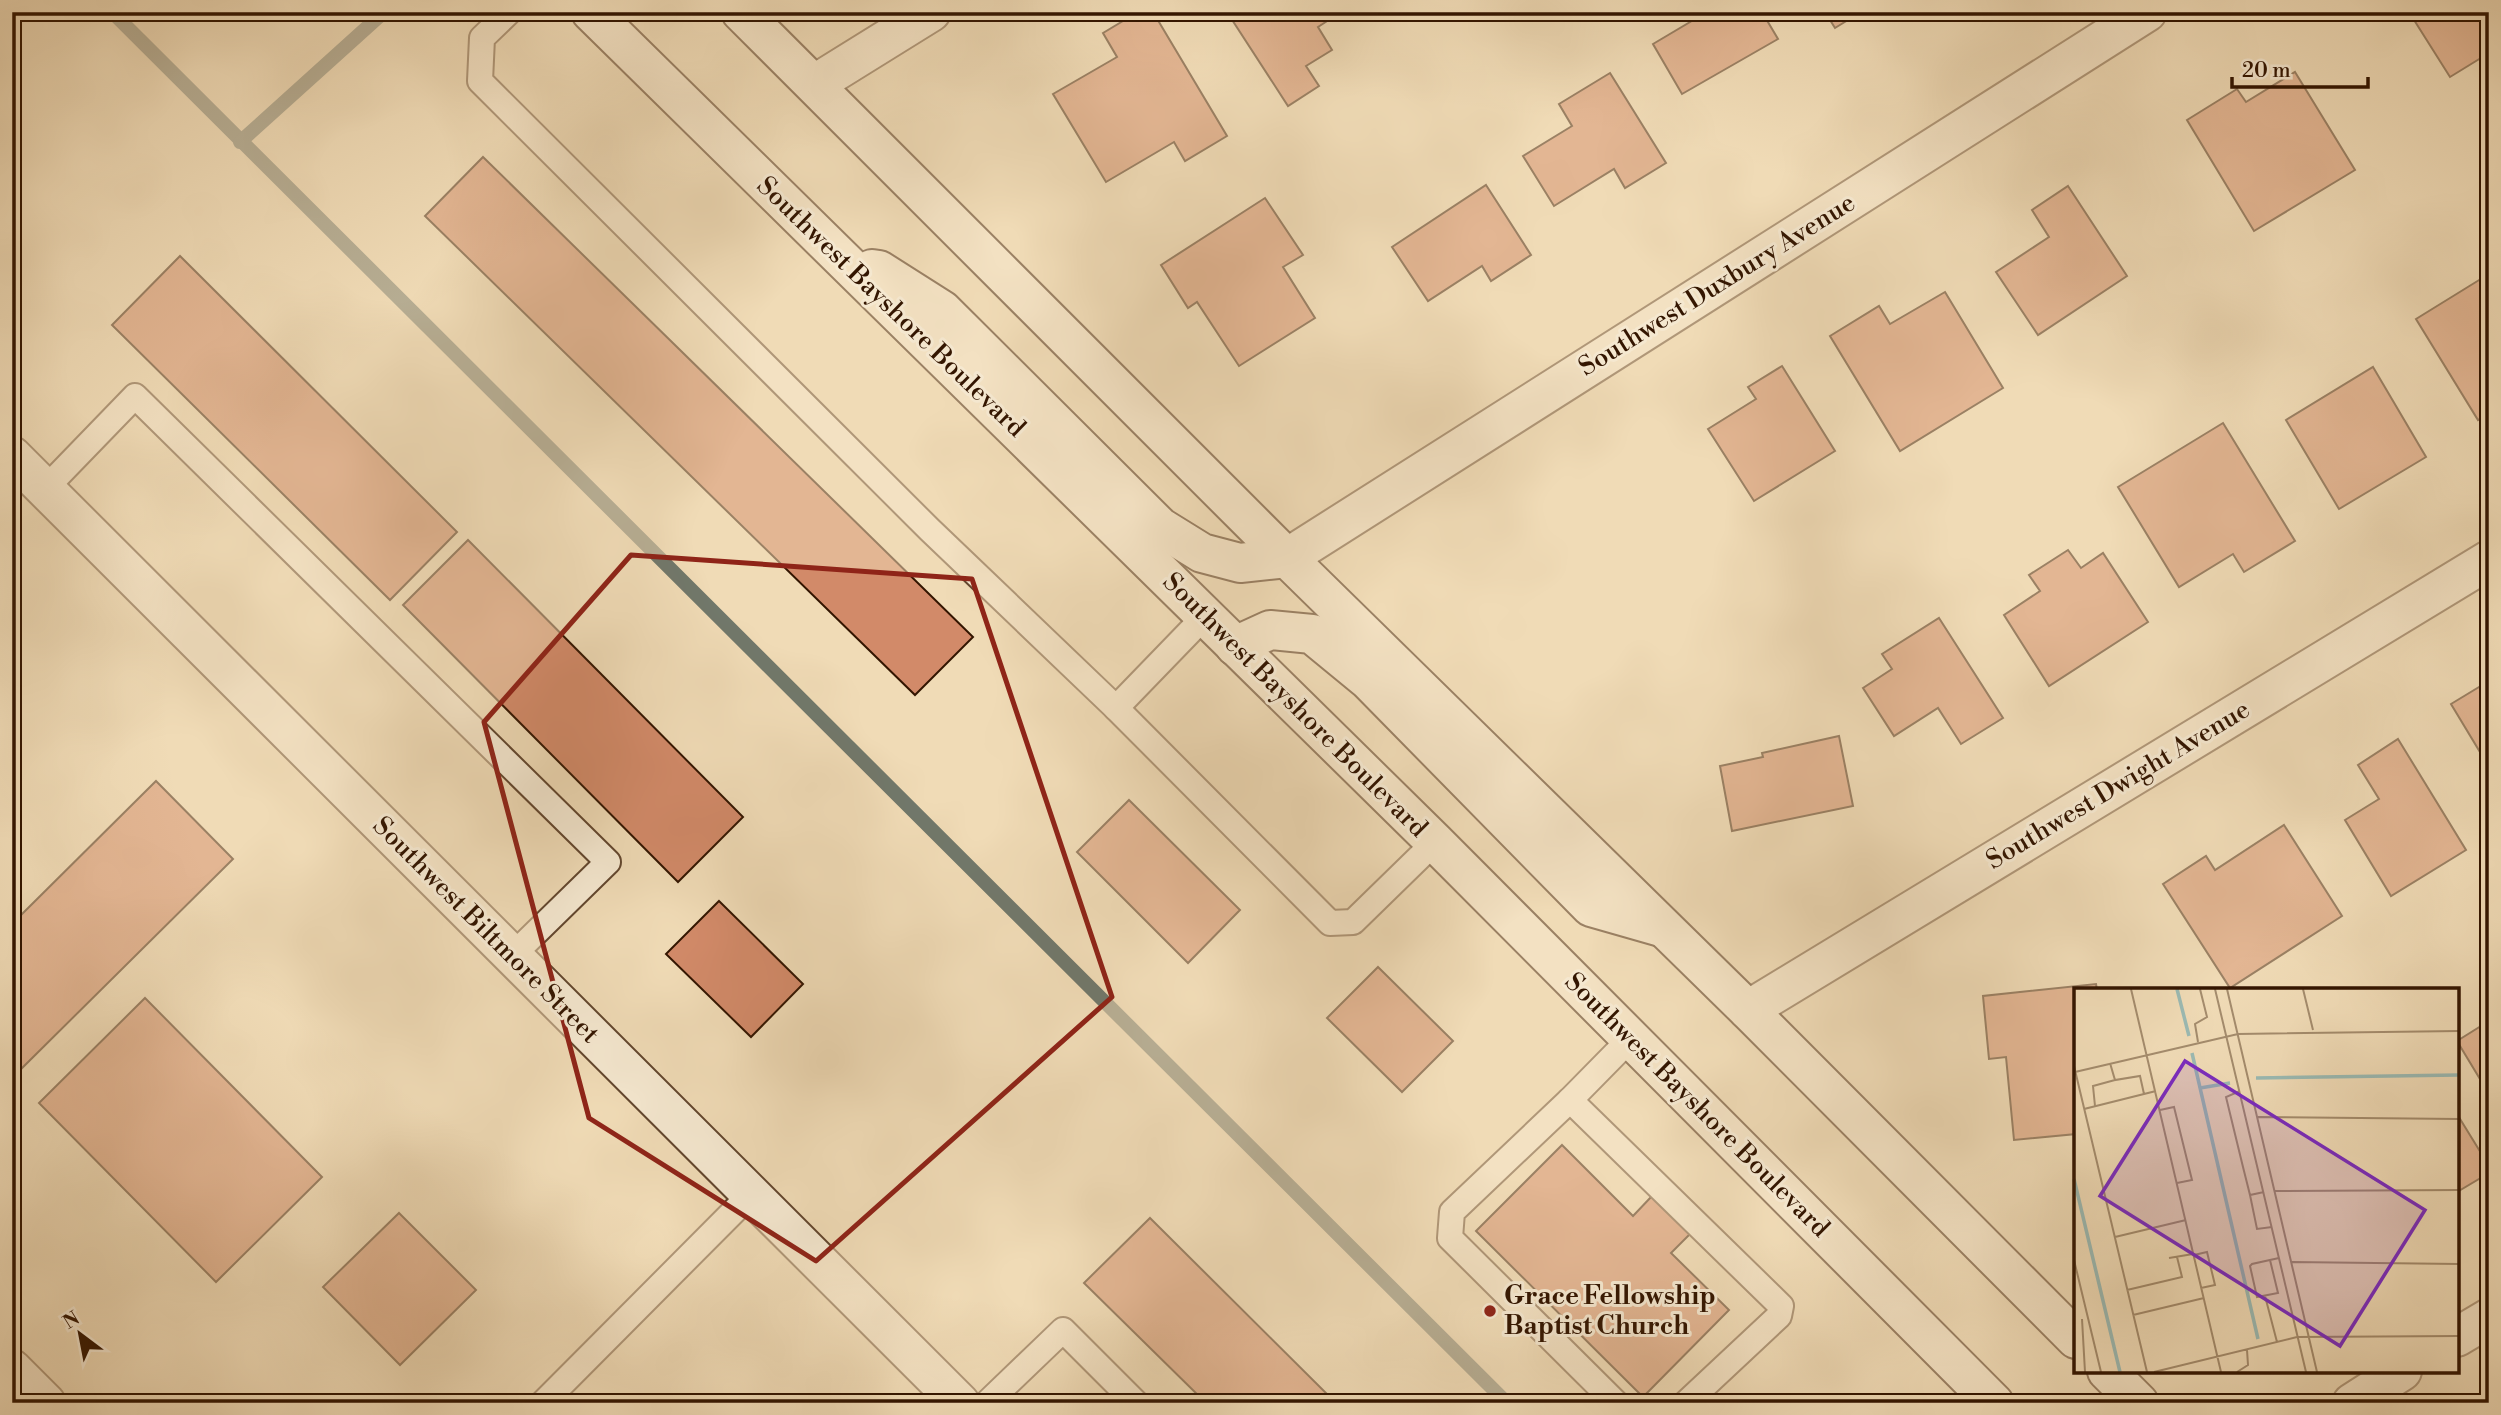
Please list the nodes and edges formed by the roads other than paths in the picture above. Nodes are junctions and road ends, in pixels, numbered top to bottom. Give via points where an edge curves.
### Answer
1 (509, 12) edge
2 (591, 12) edge
3 (741, 12) edge
4 (931, 12) edge
5 (2147, 12) edge
6 (815, 84) junction
7 (852, 268) junction
8 (12, 456) edge
9 (45, 489) junction
10 (1287, 558) junction
11 (2489, 559) edge
12 (1205, 615) junction
13 (1235, 646) junction
14 (1116, 708) junction
15 (1434, 842) junction
16 (1663, 927) junction
17 (512, 956) junction
18 (1748, 1010) junction
19 (1631, 1038) junction
20 (1570, 1100) junction
21 (751, 1194) junction
22 (2489, 1318) edge
23 (2459, 1336) edge
24 (2074, 1337) edge
25 (12, 1369) edge
26 (2109, 1373) edge
27 (2399, 1373) edge
28 (1703, 1397) edge
29 (47, 1403) edge
30 (543, 1403) edge
31 (960, 1403) edge
32 (987, 1403) edge
33 (1136, 1403) edge
34 (1616, 1403) edge
35 (1994, 1403) edge
36 (2139, 1403) edge
37 (2352, 1403) edge

1 - 14 lane via 482,38 480,81 930,530
2 - 7 main road, Southwest Bayshore Boulevard
3 - 6 main road
4 - 6 main road
5 - 10 main road, Southwest Duxbury Avenue
6 - 10 main road
7 - 10 main road via 879,270 942,310 1160,527 1202,553 1240,563
7 - 12 main road, Southwest Bayshore Boulevard
8 - 9 main road, Southwest Biltmore Street
9 - 17 main road, Southwest Biltmore Street
9 - 17 lane via 135,396 608,862
10 - 16 main road
11 - 18 main road, Southwest Dwight Avenue
12 - 13 main road, Southwest Bayshore Boulevard
12 - 14 lane
13 - 15 main road, Southwest Bayshore Boulevard
13 - 16 main road via 1270,630 1312,635 1368,680 1591,907
14 - 15 lane via 1331,923 1353,922
15 - 19 main road, Southwest Bayshore Boulevard
16 - 18 main road
17 - 21 main road, Southwest Biltmore Street
18 - 24 main road
19 - 20 lane
19 - 35 main road, Southwest Bayshore Boulevard
20 - 28 lane via 1781,1306 1779,1316
20 - 34 lane via 1452,1212 1450,1238
21 - 30 lane
21 - 31 main road, Southwest Biltmore Street
22 - 23 main road
25 - 29 main road
26 - 36 main road
27 - 37 main road
32 - 33 lane via 1063,1330

